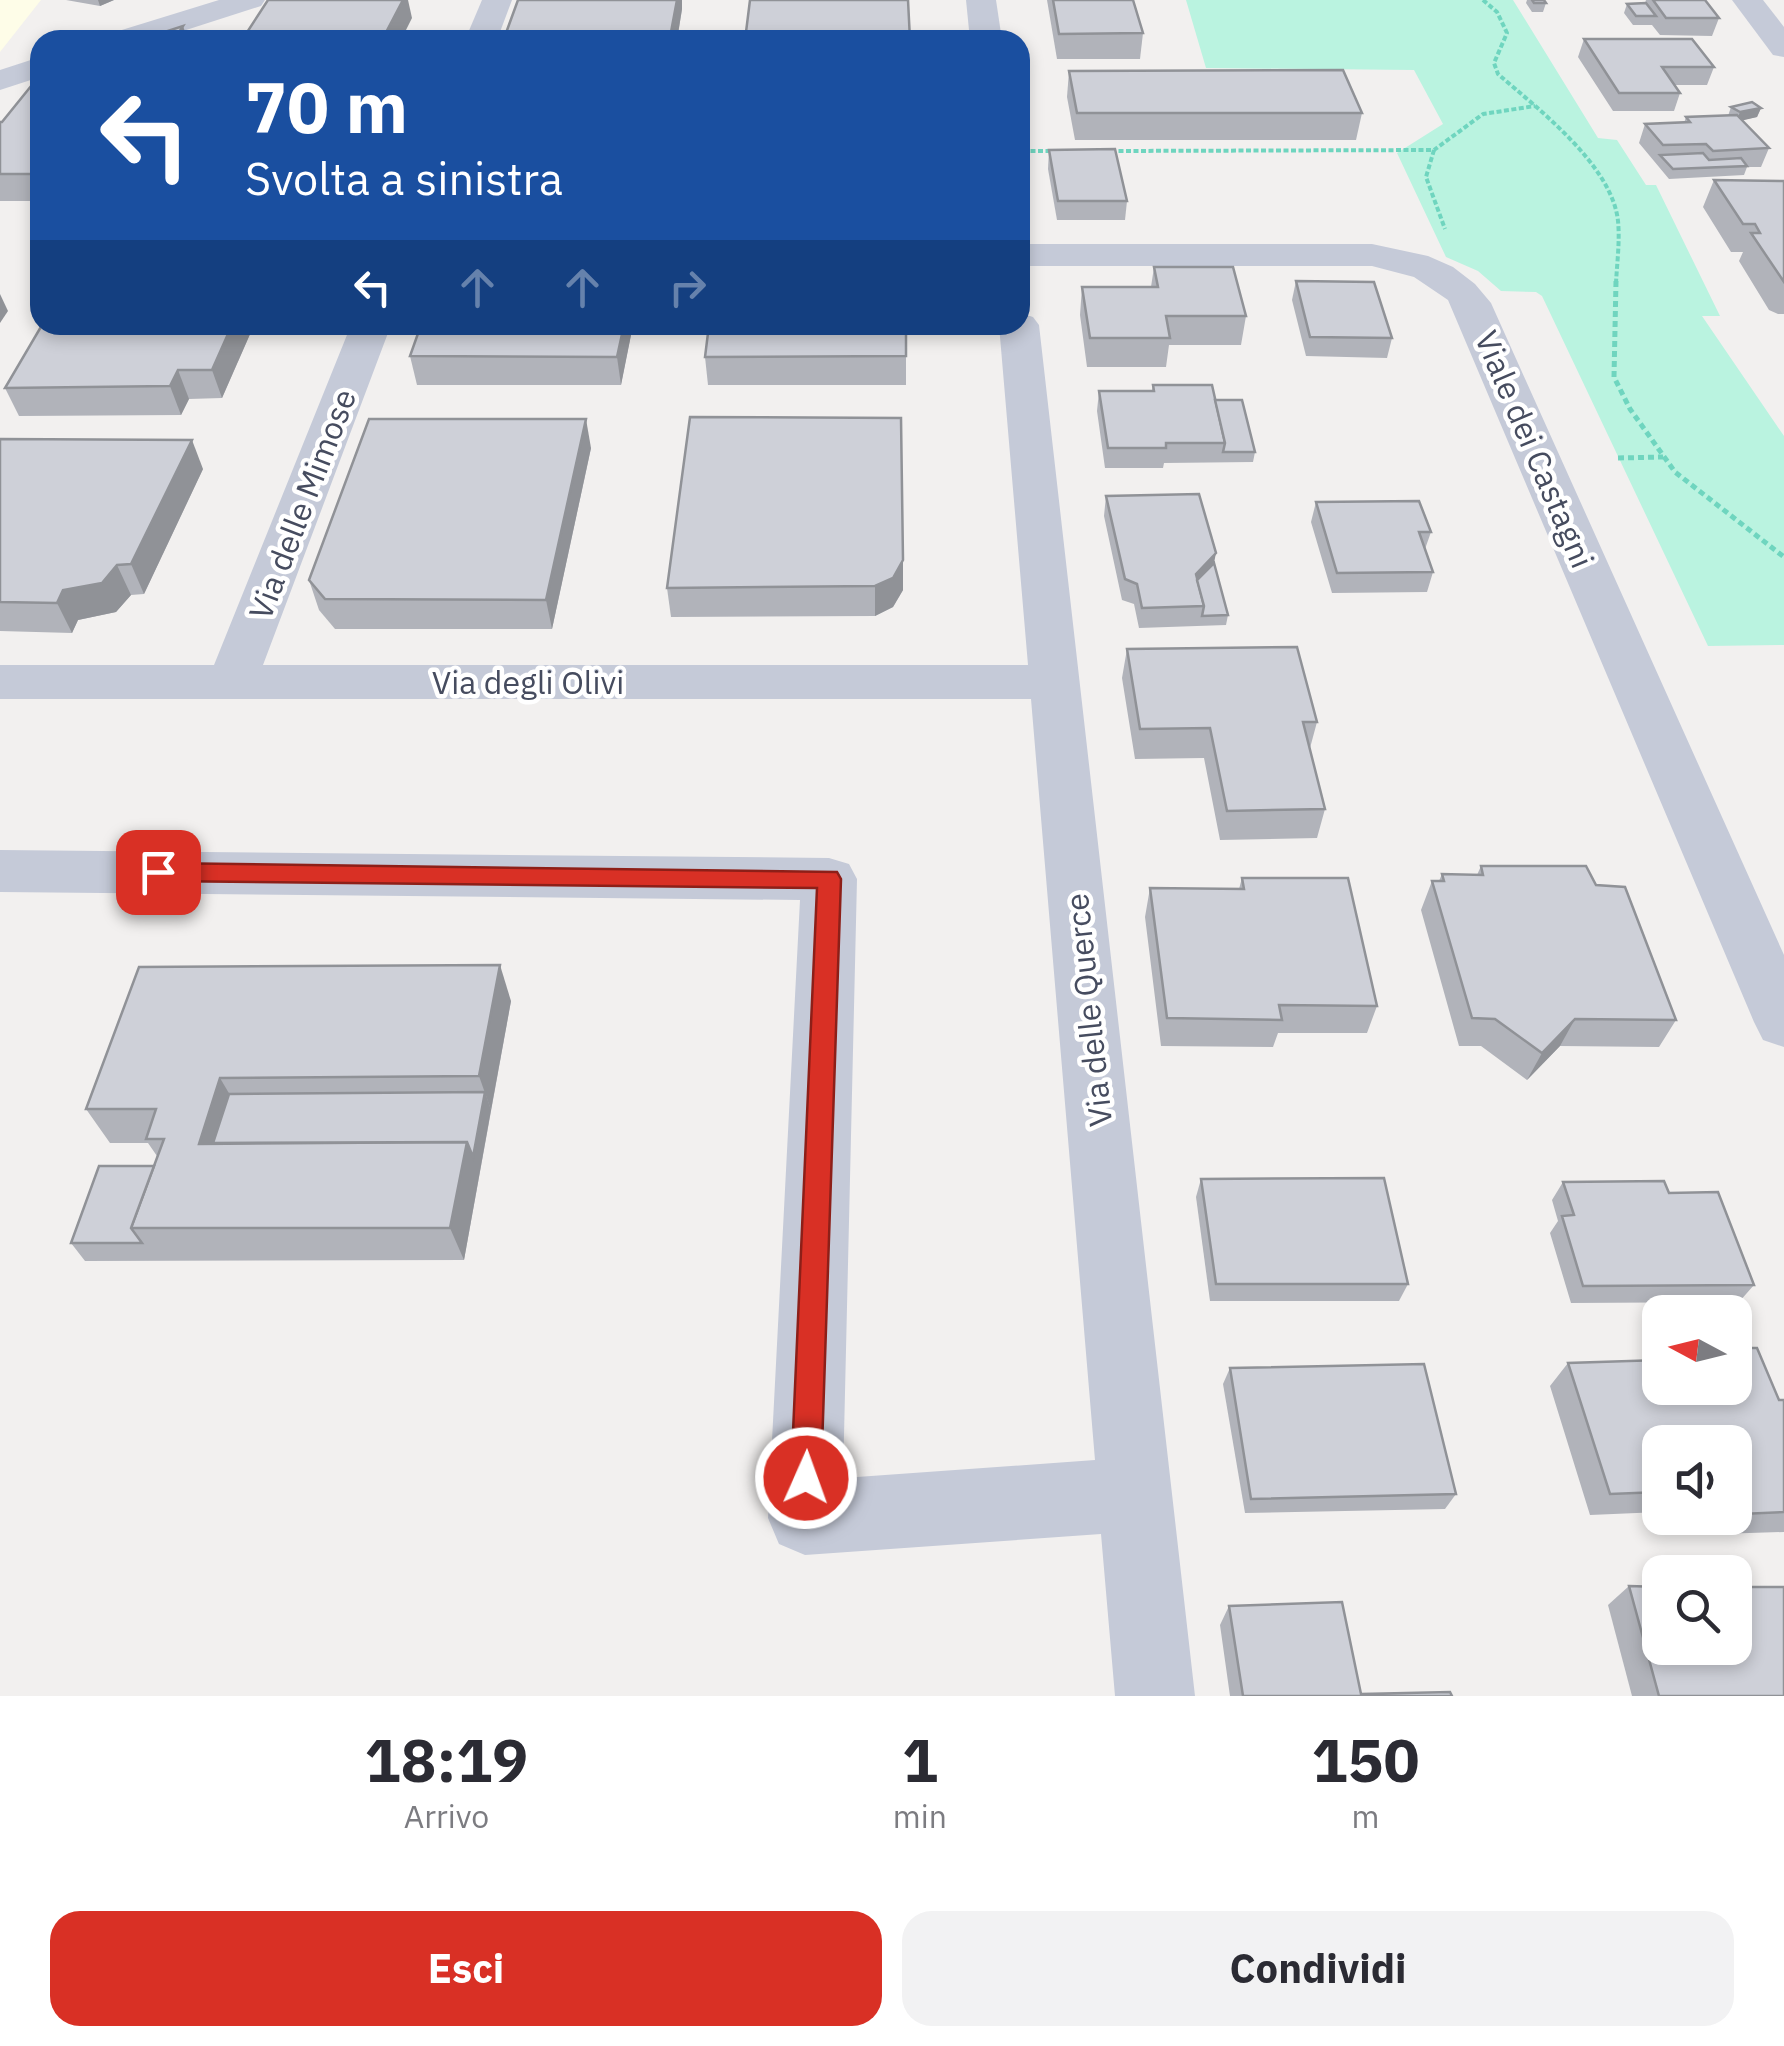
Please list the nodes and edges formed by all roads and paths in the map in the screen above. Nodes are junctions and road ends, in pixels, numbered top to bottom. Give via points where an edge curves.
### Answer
1 (250, 0) edge
2 (497, 0) edge
3 (981, 0) edge
4 (1483, 0) edge
5 (1747, 0) edge
6 (1773, 0) edge
7 (1784, 14) edge
8 (155, 30) edge
9 (486, 30) edge
10 (985, 30) edge
11 (1784, 48) edge
12 (30, 70) edge
13 (0, 80) edge
14 (1536, 106) junction
15 (1434, 150) junction
16 (1030, 151) edge
17 (1062, 151) edge
18 (1102, 151) edge
19 (1445, 229) dead end
20 (1030, 256) edge
21 (367, 335) edge
22 (1020, 335) edge
23 (1618, 458) dead end
24 (1663, 458) junction
25 (1784, 557) edge
26 (0, 682) edge
27 (232, 682) junction
28 (1056, 682) junction
29 (0, 871) edge
30 (1784, 1022) edge
31 (1136, 1494) junction
32 (1155, 1696) edge

1 - 8 street
2 - 9 street
3 - 10 street
4 - 14 path via 1507,33 1494,63 1498,74
5 - 11 street
6 - 7 street
12 - 13 street
14 - 15 path via 1483,114
14 - 24 path via 1572,140 1611,196 1618,219 1614,377
15 - 18 path
15 - 19 path via 1426,177
16 - 17 path
20 - 30 street, Viale dei Castagni via 1372,256 1423,266 1464,293
21 - 27 street, Via delle Mimose
22 - 28 street, Via delle Querce
23 - 24 path
24 - 25 path
26 - 27 street, Via degli Olivi
27 - 28 street, Via degli Olivi
28 - 31 street, Via delle Querce
29 - 31 street via 829,879 805,1518
31 - 32 street, Via delle Querce

